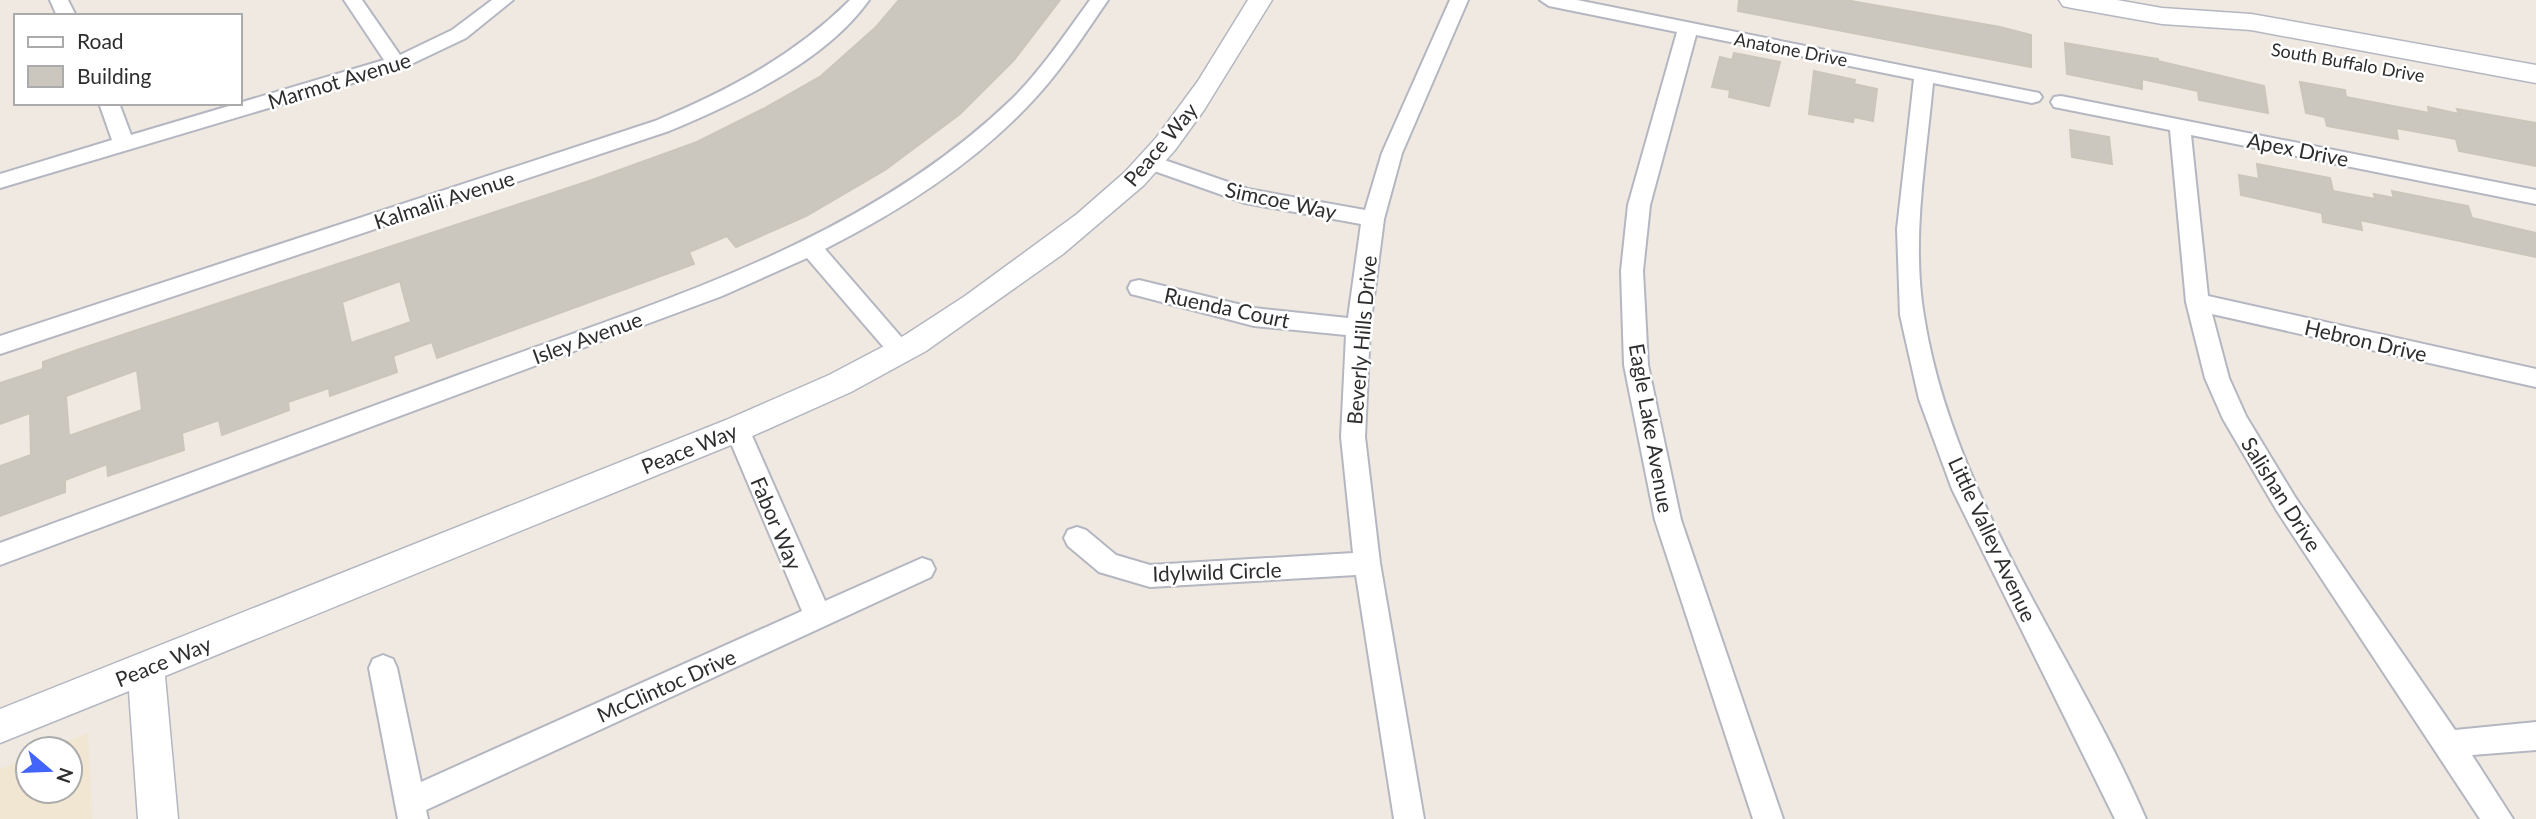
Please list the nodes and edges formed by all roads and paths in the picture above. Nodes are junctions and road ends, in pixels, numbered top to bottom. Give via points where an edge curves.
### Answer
1 (353, 0) edge
2 (504, 0) edge
3 (860, 0) edge
4 (1099, 0) edge
5 (1260, 0) edge
6 (1460, 0) edge
7 (1549, 0) edge
8 (2072, 0) edge
9 (2162, 16) junction
10 (1688, 28) junction
11 (396, 64) junction
12 (2536, 74) edge
13 (1924, 76) junction
14 (2032, 96) dead end
15 (2536, 96) edge
16 (2061, 102) dead end
17 (110, 105) edge
18 (2180, 125) junction
19 (124, 145) junction
20 (1150, 162) junction
21 (0, 181) edge
22 (2536, 197) edge
23 (1373, 219) junction
24 (811, 248) junction
25 (1139, 288) dead end
26 (2197, 302) junction
27 (1358, 328) junction
28 (0, 345) edge
29 (901, 352) junction
30 (2536, 378) edge
31 (737, 429) junction
32 (1077, 538) dead end
33 (0, 554) edge
34 (1367, 563) junction
35 (922, 569) dead end
36 (818, 617) junction
37 (146, 668) junction
38 (383, 668) dead end
39 (0, 726) edge
40 (2536, 736) edge
41 (2448, 744) junction
42 (412, 810) edge
43 (158, 819) edge
44 (1409, 819) edge
45 (1769, 819) edge
46 (2131, 819) edge
47 (2498, 819) edge

1 - 11 street
2 - 11 street, Marmot Avenue via 459,34
3 - 28 street, Kalmalii Avenue via 828,32 784,65 741,91 662,126
4 - 24 street, Isley Avenue via 1054,63 1001,120 899,197
5 - 20 street, Peace Way via 1196,103
6 - 23 street, Beverly Hills Drive via 1392,153
7 - 10 street, Anatone Drive
8 - 9 main road, South Buffalo Drive
9 - 12 main road, South Buffalo Drive via 2251,22
9 - 15 main road, South Buffalo Drive via 2257,46
10 - 13 street, Anatone Drive
10 - 45 street, Eagle Lake Avenue via 1639,205 1632,271 1636,365 1668,520
11 - 19 street, Marmot Avenue
13 - 14 street, Anatone Drive
13 - 46 street, Little Valley Avenue via 1908,229 1912,315 1931,399 1965,489
16 - 18 street, Apex Drive
17 - 19 street
18 - 22 street, Apex Drive
18 - 26 street, Salishan Drive
19 - 21 street, Marmot Avenue
20 - 23 street, Simcoe Way via 1245,197
20 - 29 street, Peace Way via 1058,244
23 - 27 street, Beverly Hills Drive
24 - 29 street
24 - 33 street, Isley Avenue via 714,290
25 - 27 street, Ruenda Court via 1254,317
26 - 30 street, Hebron Drive
26 - 41 street, Salishan Drive via 2217,378 2235,419 2286,504
27 - 34 street, Beverly Hills Drive via 1353,437
29 - 31 street, Peace Way
31 - 36 street, Fabor Way
31 - 37 street, Peace Way
32 - 34 street, Idylwild Circle via 1108,564 1150,576
34 - 44 street, Beverly Hills Drive
35 - 36 street, McClintoc Drive
36 - 42 street, McClintoc Drive
37 - 39 street, Peace Way
37 - 43 street
38 - 42 street
40 - 41 street
41 - 47 street, Salishan Drive

